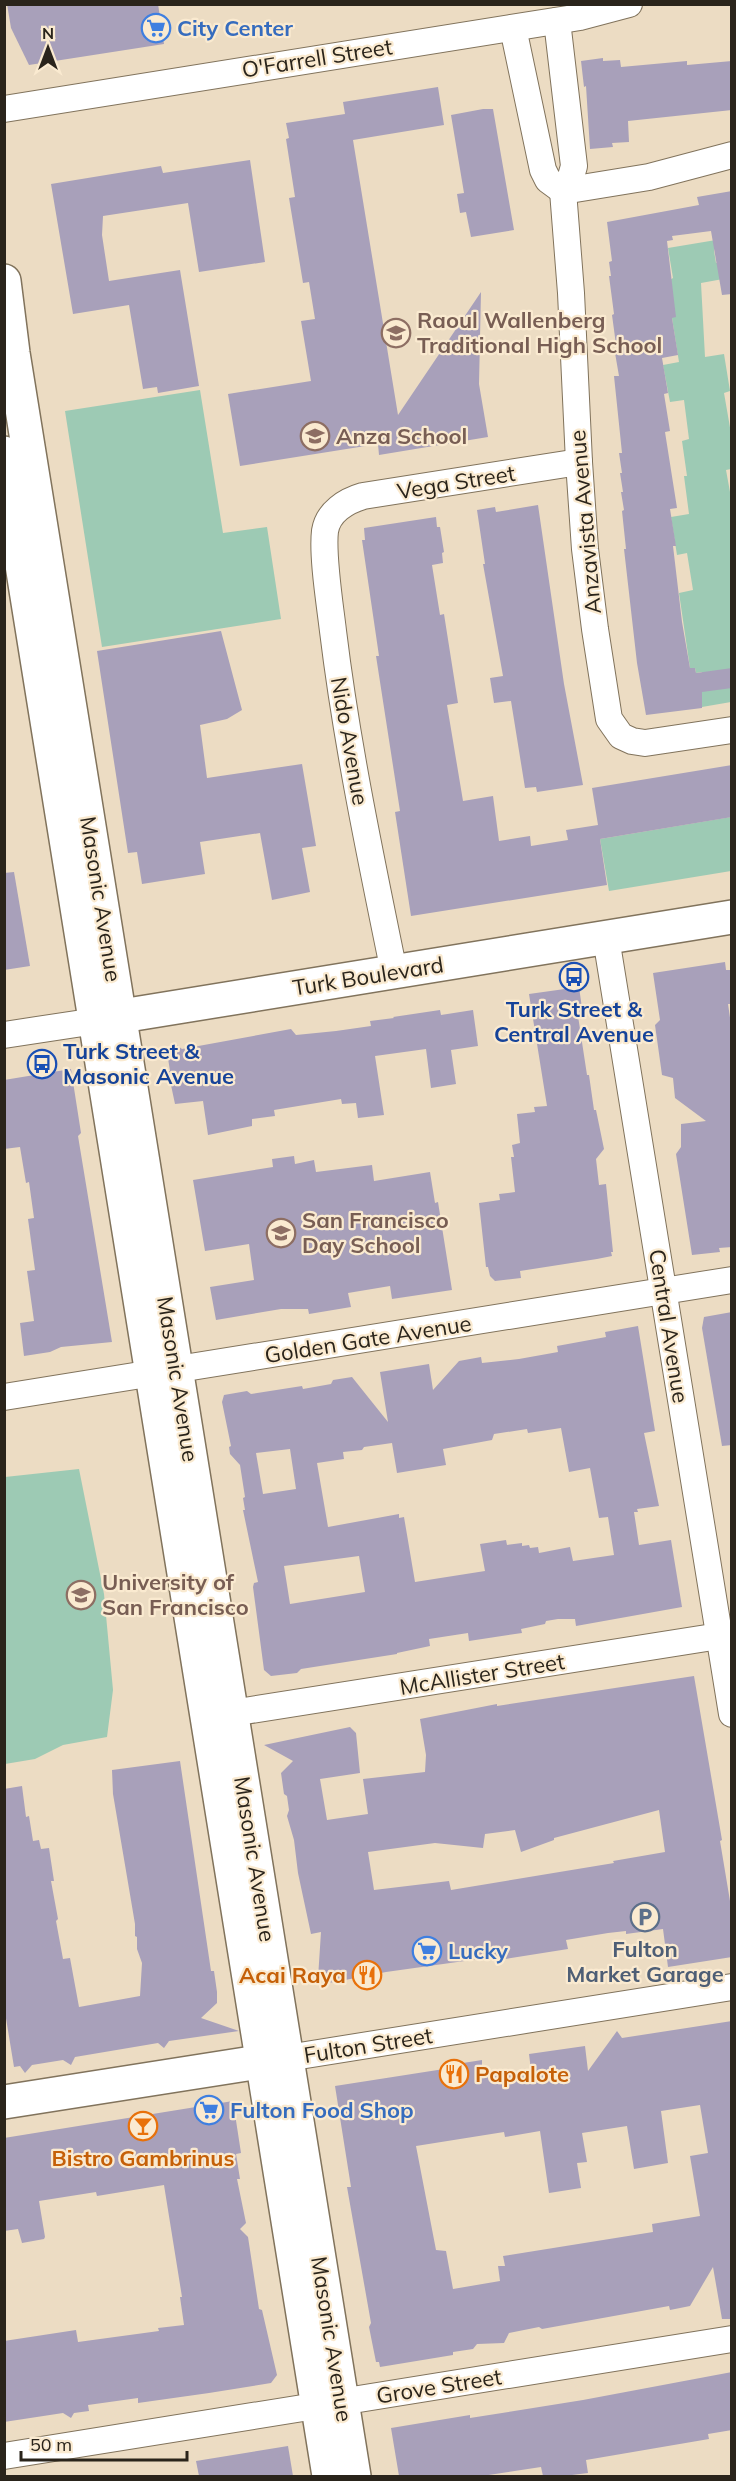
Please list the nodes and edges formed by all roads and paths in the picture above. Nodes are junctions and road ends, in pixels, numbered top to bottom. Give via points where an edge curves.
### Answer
1 (629, 4) edge
2 (557, 21) junction
3 (513, 28) junction
4 (4, 109) edge
5 (732, 155) edge
6 (562, 191) junction
7 (4, 281) edge
8 (11, 454) edge
9 (579, 462) junction
10 (337, 510) joint
11 (732, 730) edge
12 (732, 917) edge
13 (606, 938) junction
14 (394, 972) junction
15 (108, 1018) junction
16 (4, 1035) edge
17 (732, 1280) edge
18 (663, 1291) junction
19 (164, 1372) junction
20 (4, 1397) edge
21 (725, 1635) edge
22 (232, 1713) junction
23 (732, 1714) edge
24 (732, 1987) edge
25 (275, 2060) junction
26 (4, 2102) edge
27 (732, 2339) edge
28 (330, 2404) junction
29 (4, 2456) edge
30 (329, 2476) edge
31 (354, 2476) edge

1 - 2 street, O'Farrell Street
2 - 3 street, O'Farrell Street
2 - 6 street, Anzavista Avenue via 574,166 569,184
3 - 4 street, O'Farrell Street
3 - 6 street via 543,170 554,187
5 - 6 street via 649,177
6 - 9 street, Anzavista Avenue
7 - 8 main road, Masonic Avenue via 13,353
8 - 15 main road, Masonic Avenue
9 - 10 street, Vega Street via 363,496
9 - 11 street, Anzavista Avenue via 590,589 609,719 621,736 645,743
10 - 14 street, Nido Avenue via 328,522 325,542 336,657 355,778
12 - 13 main road, Turk Boulevard
13 - 14 main road, Turk Boulevard
13 - 18 street, Central Avenue
14 - 15 main road, Turk Boulevard
15 - 16 street, Turk Boulevard
15 - 19 main road, Masonic Avenue
17 - 18 street, Golden Gate Avenue
18 - 19 street, Golden Gate Avenue
18 - 21 street, Central Avenue
19 - 20 street, Golden Gate Avenue
19 - 22 main road, Masonic Avenue
19 - 25 main road, Masonic Avenue
21 - 22 street, McAllister Street
21 - 23 street, Central Avenue
22 - 25 main road, Masonic Avenue
24 - 25 street, Fulton Street
25 - 26 main road, Fulton Street
25 - 28 main road, Masonic Avenue
27 - 28 street, Grove Street
28 - 29 street, Grove Street
28 - 30 main road, Masonic Avenue
28 - 31 main road, Masonic Avenue

